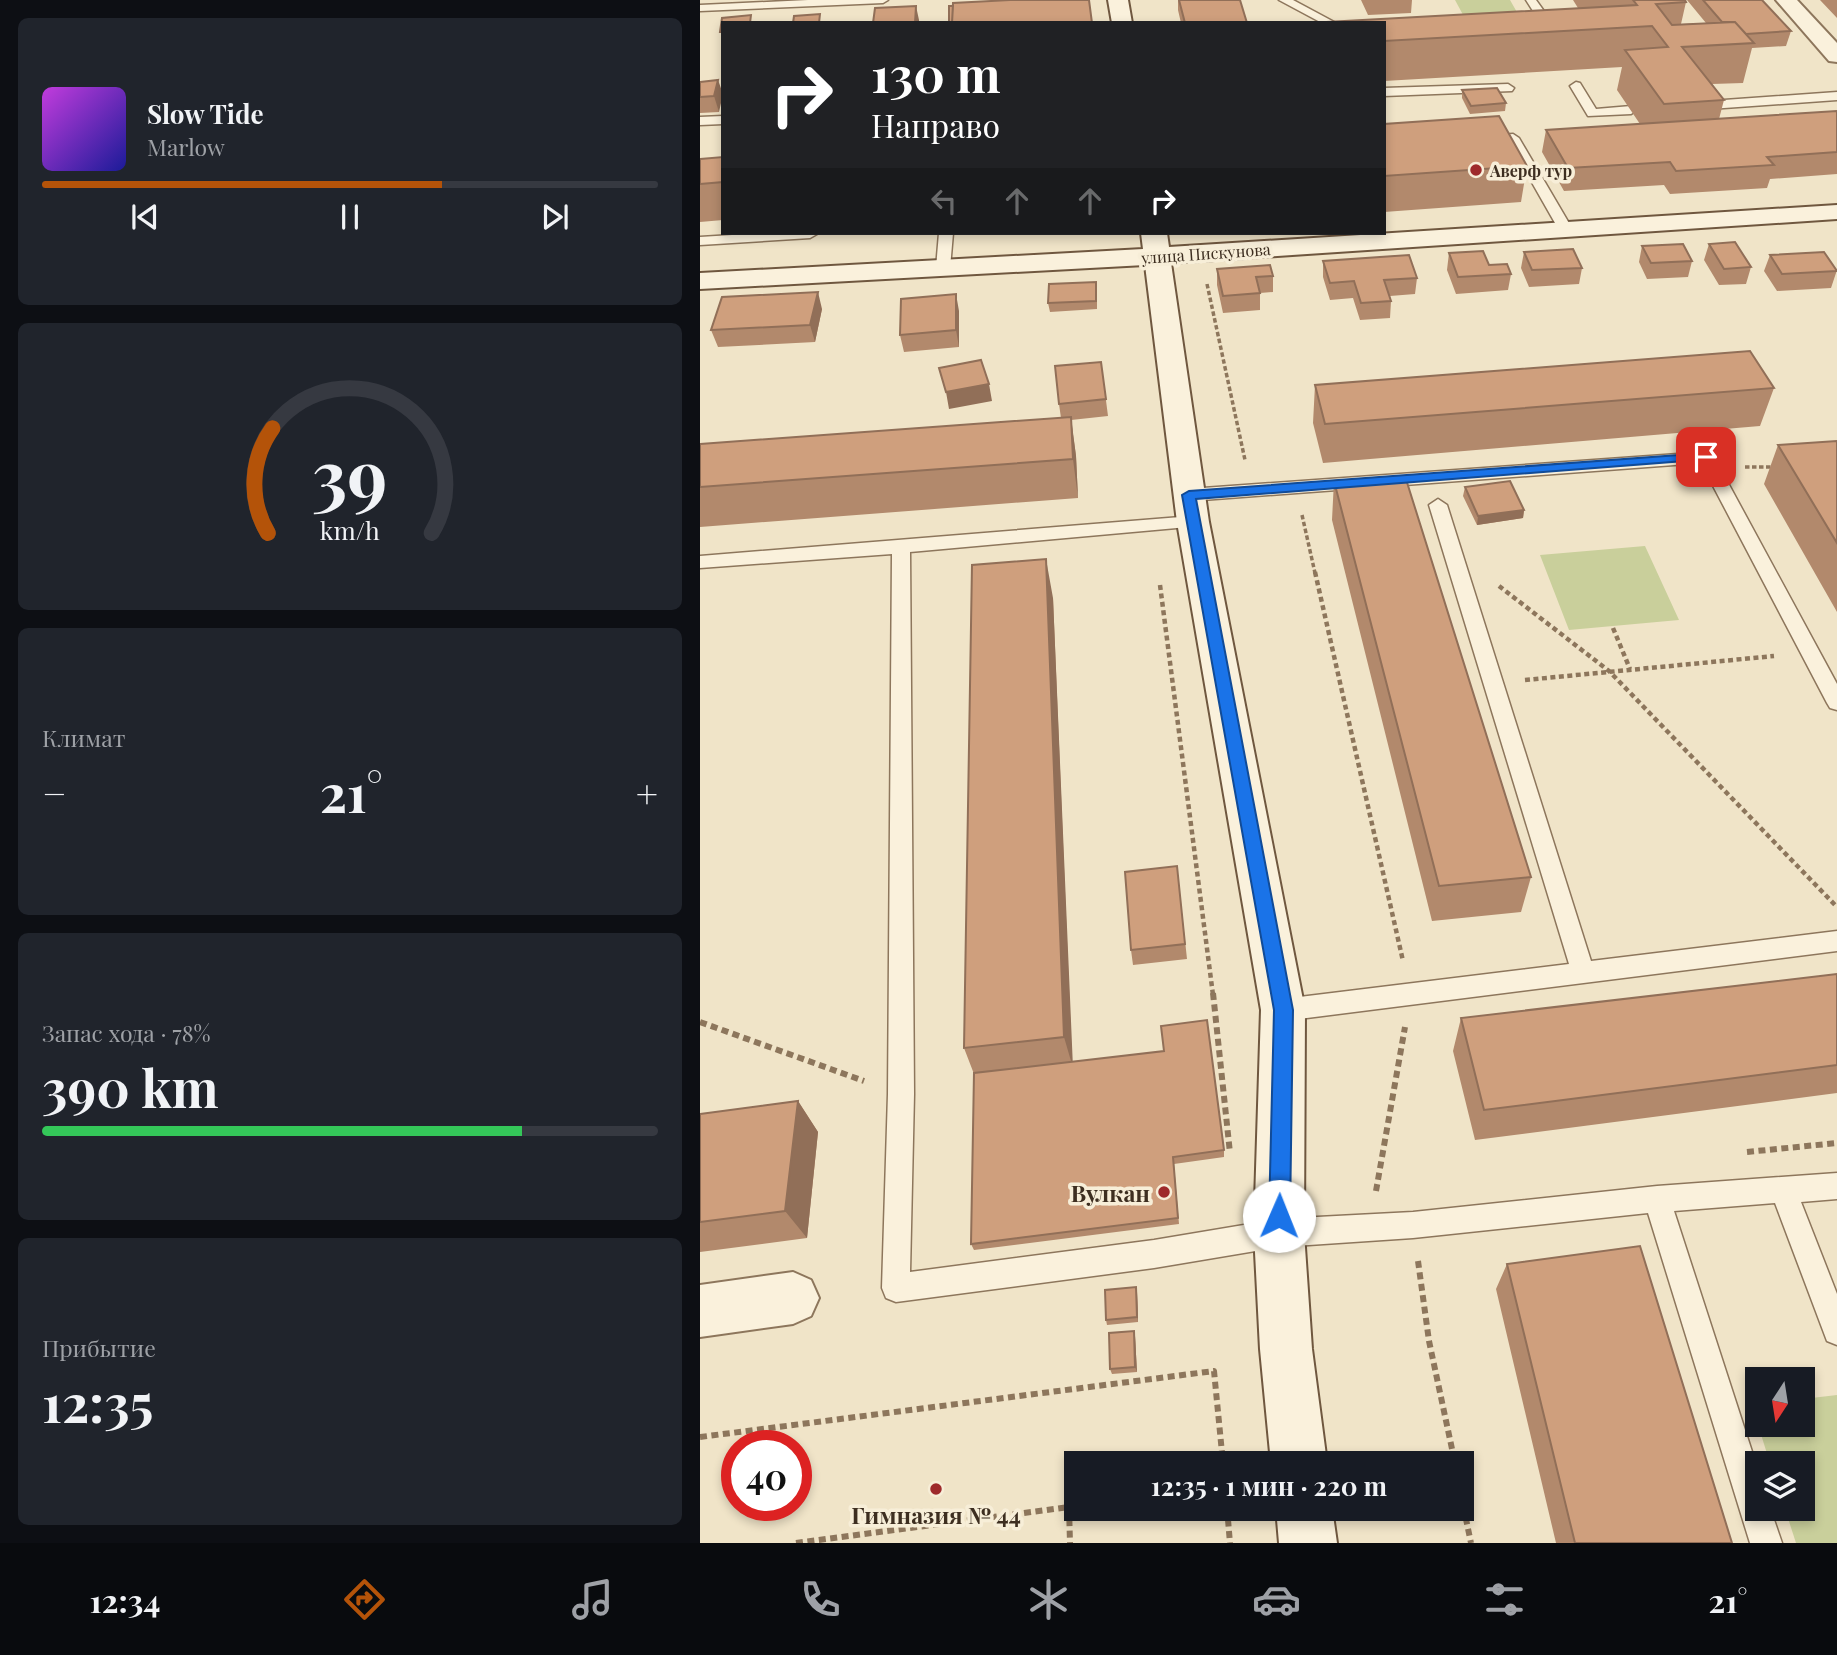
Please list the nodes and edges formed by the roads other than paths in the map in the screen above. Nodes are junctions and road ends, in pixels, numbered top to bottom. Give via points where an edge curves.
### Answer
1 (866, 0) edge
2 (883, 0) edge
3 (1118, 0) edge
4 (1284, 0) edge
5 (1531, 0) edge
6 (1786, 0) edge
7 (700, 9) edge
8 (1122, 21) edge
9 (1327, 21) edge
10 (1521, 26) edge
11 (1837, 56) edge
12 (1447, 77) edge
13 (1576, 86) edge
14 (1508, 88) edge
15 (1454, 90) junction
16 (1386, 92) edge
17 (1837, 96) edge
18 (1687, 106) edge
19 (1631, 110) edge
20 (721, 120) edge
21 (700, 121) edge
22 (1475, 141) edge
23 (1837, 212) edge
24 (1566, 230) junction
25 (794, 235) edge
26 (946, 235) edge
27 (700, 241) edge
28 (1156, 244) edge
29 (943, 268) junction
30 (700, 281) edge
31 (1438, 505) dead end
32 (1191, 509) junction
33 (901, 547) junction
34 (700, 562) edge
35 (1837, 703) edge
36 (1837, 941) edge
37 (1583, 972) junction
38 (1283, 1010) junction
39 (1837, 1186) edge
40 (1783, 1188) junction
41 (1657, 1199) junction
42 (1279, 1233) junction
43 (793, 1298) dead end
44 (700, 1311) edge
45 (1837, 1331) edge
46 (1298, 1451) edge
47 (1305, 1521) edge
48 (1308, 1543) edge
49 (1766, 1543) edge

1 - 2 lane
1 - 7 lane
3 - 8 street
4 - 9 lane
5 - 10 lane via 1548,25
6 - 11 street
12 - 15 lane
13 - 19 lane via 1592,113
14 - 15 lane
15 - 16 lane
17 - 18 lane
20 - 21 lane
22 - 24 lane via 1513,138
23 - 24 street, улица Пискунова
24 - 28 street, улица Пискунова
25 - 27 lane
26 - 29 lane
28 - 29 street, улица Пискунова
28 - 32 street
29 - 30 street, улица Пискунова
31 - 37 lane
32 - 33 lane via 1153,526
32 - 35 lane via 1252,490 1706,457
32 - 38 street
33 - 34 lane
33 - 42 lane via 901,1094 896,1288
36 - 37 lane
37 - 38 lane
38 - 42 street
39 - 40 lane
40 - 41 lane
40 - 45 lane
41 - 42 lane via 1413,1225
41 - 49 lane
42 - 46 street
43 - 44 street
47 - 48 street

